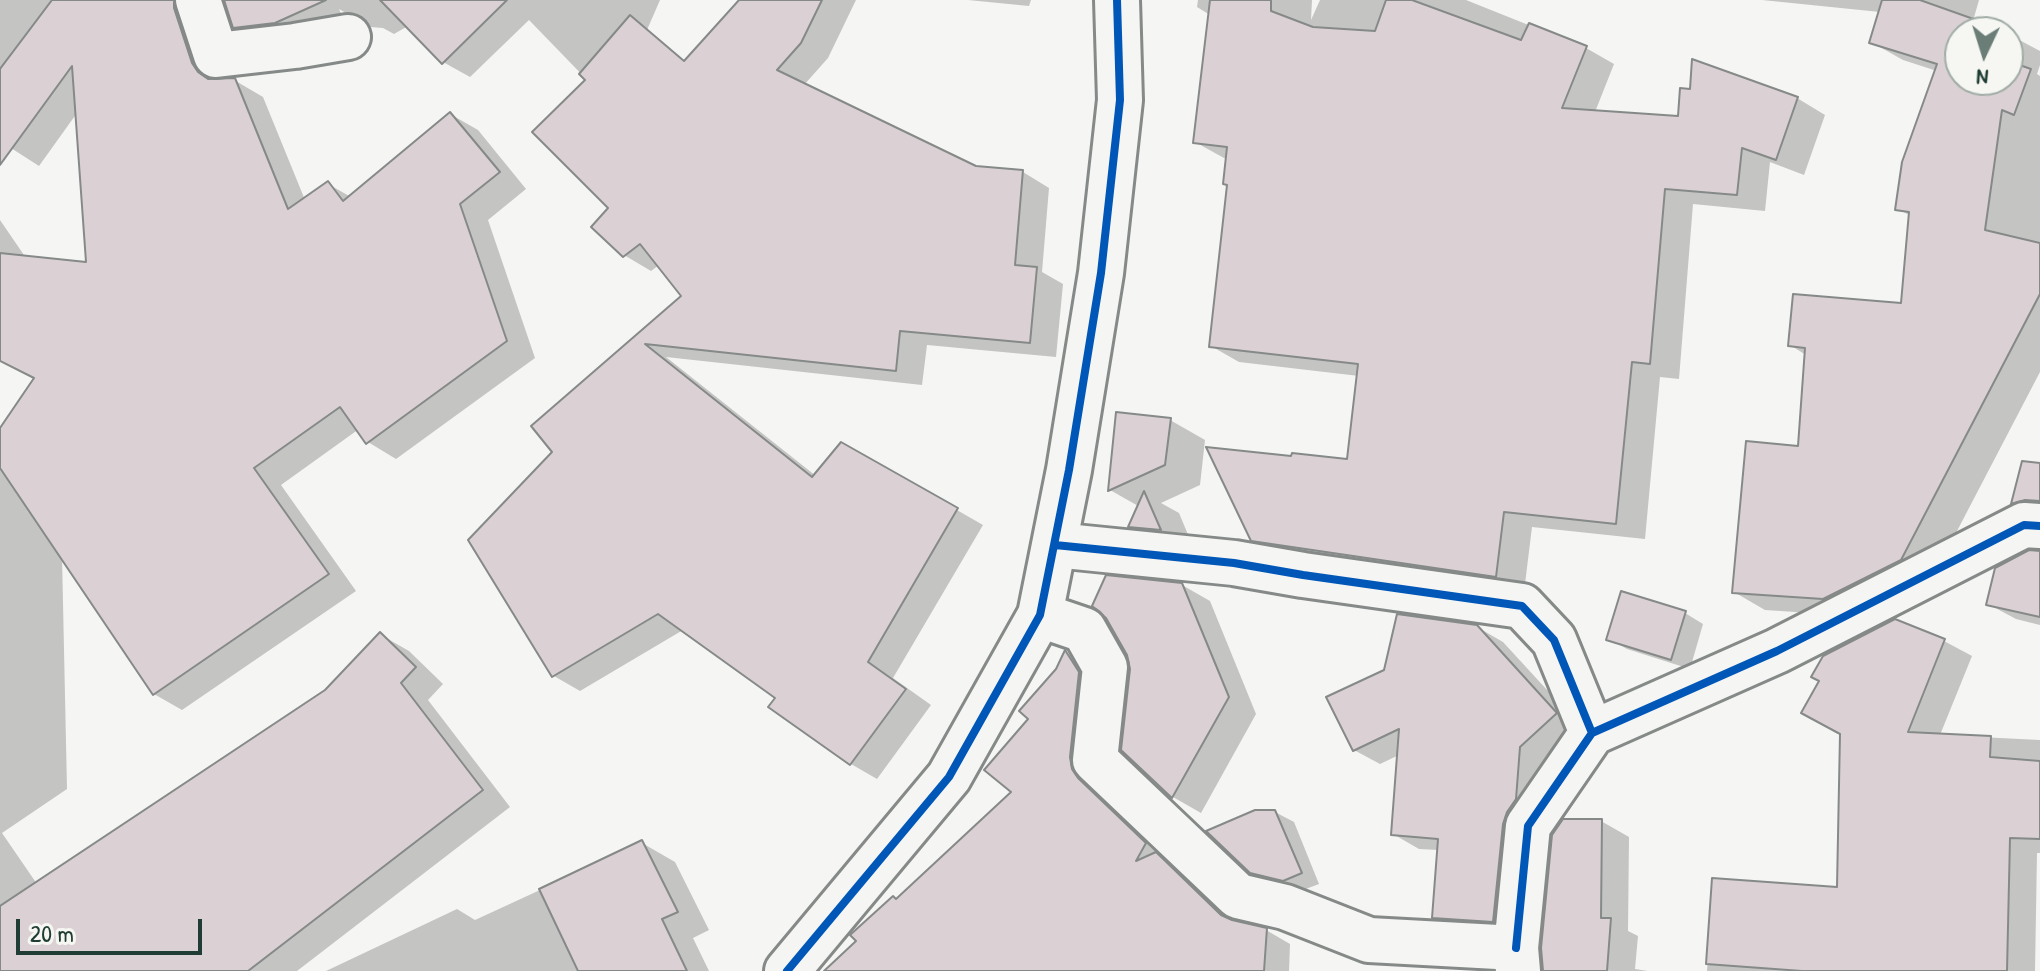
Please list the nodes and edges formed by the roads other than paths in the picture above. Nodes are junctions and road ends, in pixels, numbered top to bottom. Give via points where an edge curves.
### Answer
1 (198, 0) edge
2 (1117, 0) edge
3 (348, 37) dead end
4 (2040, 526) edge
5 (1055, 545) junction
6 (1040, 615) junction
7 (1592, 733) junction
8 (1517, 960) edge
9 (787, 971) edge

1 - 3 street via 216,55
2 - 5 street via 1120,100 1099,288
4 - 7 street via 2024,525 1777,651
5 - 6 street
5 - 7 street via 1234,563 1522,606 1554,640
6 - 8 street via 1084,630 1105,667 1095,760 1238,896 1285,907 1369,940
6 - 9 street via 949,777
7 - 8 street via 1528,826

